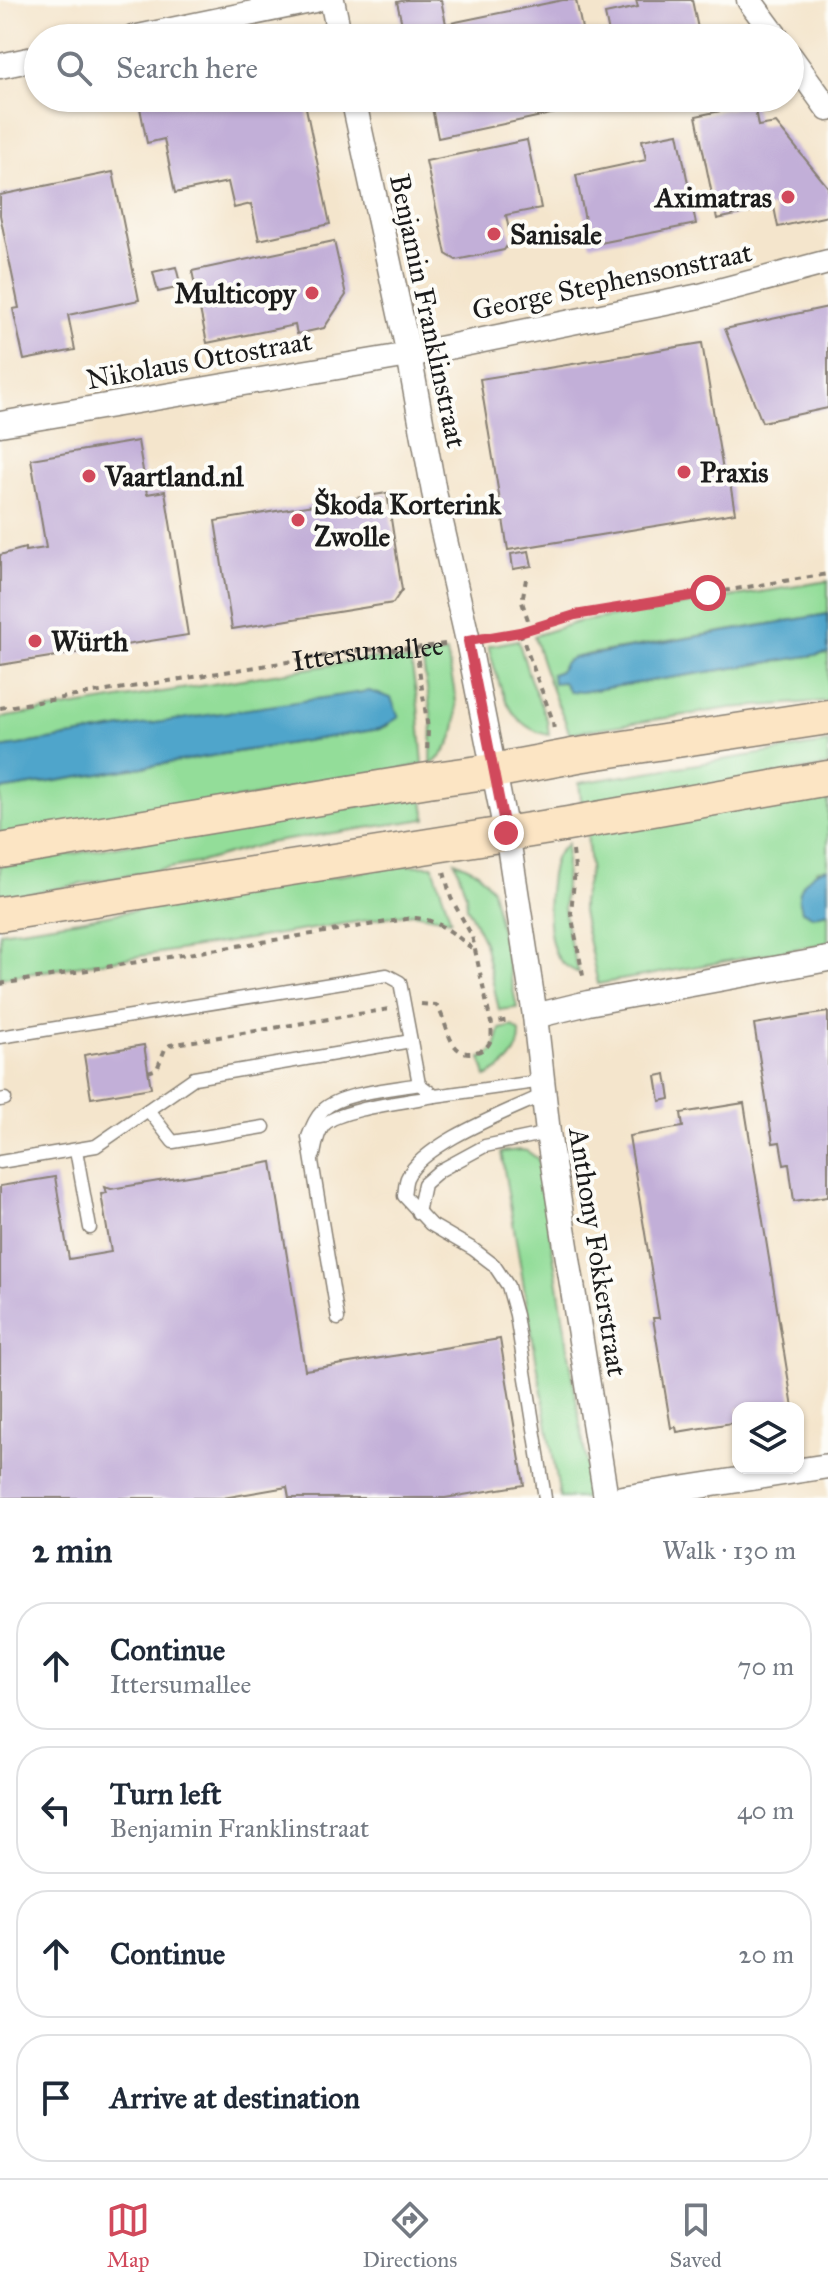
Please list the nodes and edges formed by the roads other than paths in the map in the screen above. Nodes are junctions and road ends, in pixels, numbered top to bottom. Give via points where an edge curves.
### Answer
1 (315, 0) edge
2 (332, 0) edge
3 (749, 0) edge
4 (200, 24) edge
5 (337, 24) edge
6 (767, 24) edge
7 (24, 61) edge
8 (0, 66) edge
9 (804, 76) edge
10 (828, 109) edge
11 (356, 112) edge
12 (828, 262) edge
13 (409, 355) junction
14 (0, 424) edge
15 (828, 717) edge
16 (493, 771) junction
17 (828, 778) edge
18 (506, 833) junction
19 (0, 851) edge
20 (0, 914) edge
21 (828, 959) edge
22 (535, 1016) junction
23 (0, 1037) edge
24 (411, 1041) junction
25 (419, 1084) junction
26 (543, 1088) junction
27 (435, 1096) junction
28 (148, 1110) junction
29 (264, 1127) dead end
30 (548, 1133) junction
31 (76, 1150) junction
32 (0, 1162) edge
33 (311, 1166) junction
34 (418, 1213) junction
35 (90, 1228) dead end
36 (338, 1319) dead end
37 (828, 1466) edge
38 (545, 1498) edge
39 (606, 1498) edge
40 (622, 1498) edge

1 - 4 street
2 - 5 street
3 - 6 street
7 - 8 street
9 - 10 street
11 - 13 street, Benjamin Franklinstraat
12 - 13 street, George Stephensonstraat via 700,296
13 - 14 street, Nikolaus Ottostraat
13 - 16 street, Benjamin Franklinstraat
15 - 16 main road
16 - 18 street, Benjamin Franklinstraat
16 - 19 main road
17 - 18 main road
18 - 20 main road
18 - 22 street, Anthony Fokkerstraat
21 - 22 street
22 - 26 street, Anthony Fokkerstraat
23 - 24 lane via 387,975 400,982
24 - 25 lane
24 - 28 lane via 194,1078
25 - 27 lane
25 - 33 lane via 325,1107 308,1137
26 - 27 lane
26 - 30 street, Anthony Fokkerstraat
26 - 34 lane via 456,1136 416,1165 406,1179 404,1196
27 - 33 lane via 333,1118 317,1138
28 - 29 lane via 173,1142
28 - 31 lane via 96,1146
30 - 34 lane via 485,1146 439,1171 424,1184
30 - 39 street, Anthony Fokkerstraat
31 - 32 lane
31 - 35 lane
33 - 36 lane
34 - 38 lane via 494,1265 508,1286
37 - 40 street

